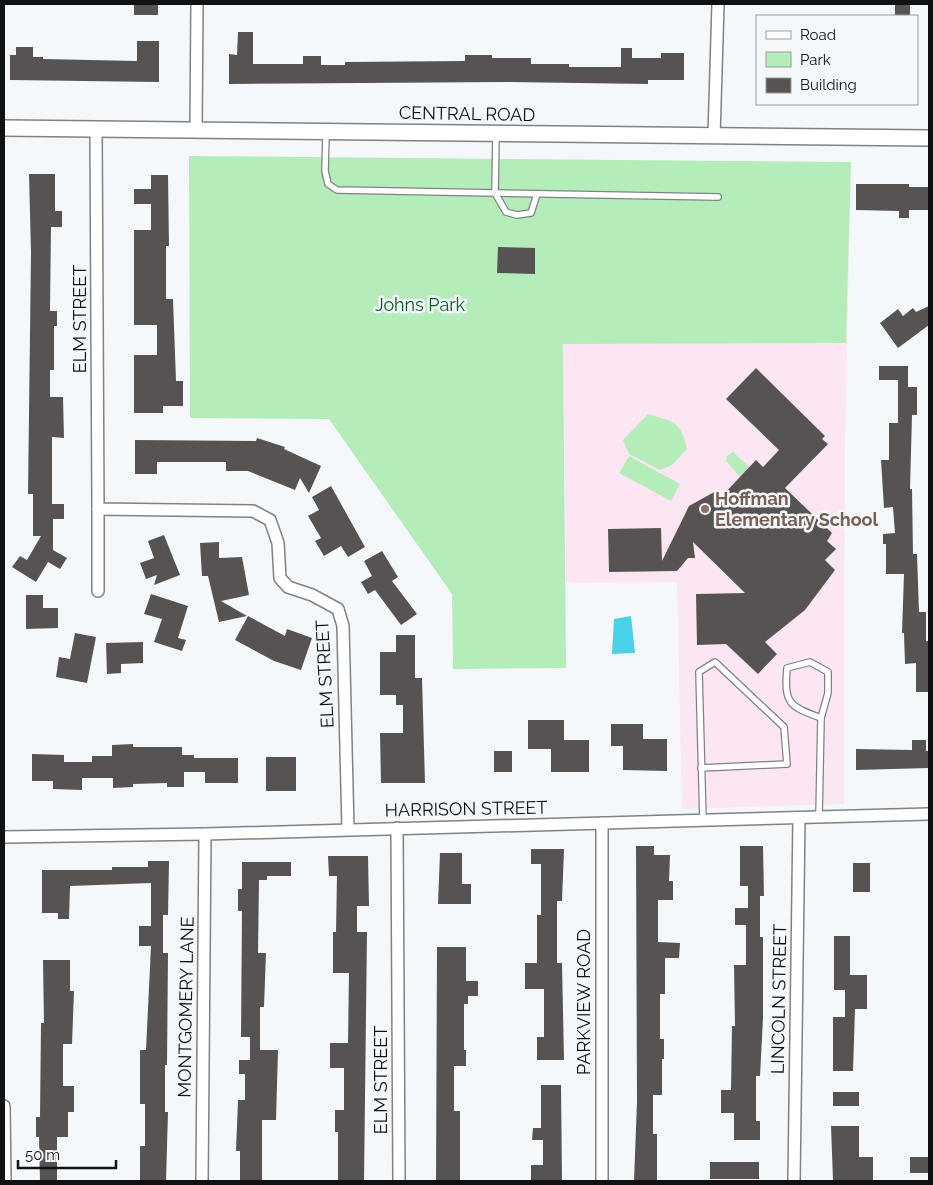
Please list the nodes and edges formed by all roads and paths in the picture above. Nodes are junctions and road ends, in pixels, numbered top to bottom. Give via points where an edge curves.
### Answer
1 (197, 4) edge
2 (718, 4) edge
3 (4, 128) edge
4 (96, 129) junction
5 (196, 130) junction
6 (326, 131) junction
7 (496, 133) junction
8 (714, 136) junction
9 (929, 138) edge
10 (495, 193) junction
11 (537, 194) junction
12 (718, 197) dead end
13 (98, 508) junction
14 (98, 590) dead end
15 (821, 718) junction
16 (701, 768) junction
17 (929, 814) edge
18 (819, 817) junction
19 (799, 818) junction
20 (703, 821) junction
21 (602, 823) junction
22 (397, 828) junction
23 (348, 829) junction
24 (205, 834) junction
25 (4, 837) edge
26 (4, 1106) edge
27 (4, 1181) edge
28 (202, 1181) edge
29 (399, 1181) edge
30 (602, 1181) edge
31 (794, 1181) edge

1 - 5 street
2 - 8 street
3 - 4 main road, CENTRAL ROAD
4 - 5 main road, CENTRAL ROAD
4 - 13 street, ELM STREET
5 - 6 main road, CENTRAL ROAD
6 - 7 main road, CENTRAL ROAD
6 - 10 lane via 325,171 328,184 337,190
7 - 8 main road, CENTRAL ROAD
7 - 10 lane
8 - 9 main road, CENTRAL ROAD
10 - 11 lane
10 - 11 lane via 506,212 517,215 532,213
11 - 12 lane
13 - 14 street, ELM STREET
13 - 23 street, ELM STREET via 253,511 270,520 278,543 280,578 288,587 338,609 341,619
15 - 15 lane via 828,693 828,672 810,662 787,668 785,690 795,708
15 - 18 lane
16 - 16 lane via 787,764 784,727 715,662 700,672
16 - 20 lane
17 - 18 street, HARRISON STREET
18 - 19 street, HARRISON STREET
19 - 20 street, HARRISON STREET
19 - 31 street, LINCOLN STREET
20 - 21 street, HARRISON STREET
21 - 22 street, HARRISON STREET
21 - 30 street, PARKVIEW ROAD
22 - 23 street, HARRISON STREET
22 - 29 street, ELM STREET
23 - 24 street, HARRISON STREET
24 - 25 street, HARRISON STREET
24 - 28 street, MONTGOMERY LANE
26 - 27 street

